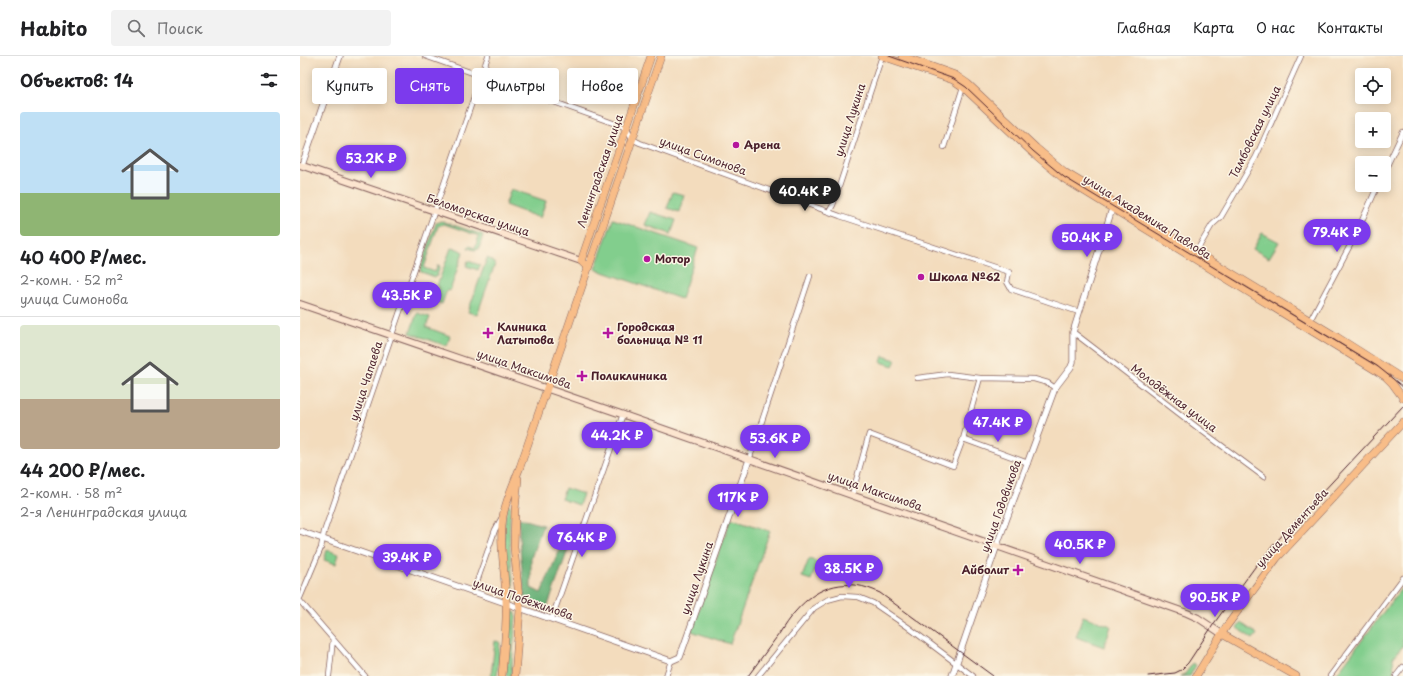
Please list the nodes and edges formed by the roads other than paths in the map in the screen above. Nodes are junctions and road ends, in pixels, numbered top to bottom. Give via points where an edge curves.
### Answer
1 (340, 56) edge
2 (425, 56) edge
3 (488, 56) edge
4 (651, 56) edge
5 (661, 56) edge
6 (882, 56) edge
7 (902, 56) edge
8 (1301, 56) edge
9 (484, 68) edge
10 (472, 73) edge
11 (963, 86) junction
12 (472, 102) edge
13 (558, 104) edge
14 (627, 128) junction
15 (1403, 132) edge
16 (632, 139) junction
17 (944, 147) dead end
18 (1391, 157) edge
19 (301, 167) edge
20 (1375, 192) edge
21 (1112, 209) junction
22 (434, 210) junction
23 (829, 212) junction
24 (1196, 252) junction
25 (581, 261) junction
26 (588, 268) junction
27 (810, 276) dead end
28 (300, 304) edge
29 (1079, 312) junction
30 (1310, 320) junction
31 (1306, 328) junction
32 (1073, 332) junction
33 (391, 335) junction
34 (917, 378) dead end
35 (980, 378) junction
36 (1403, 379) edge
37 (1055, 388) junction
38 (547, 389) junction
39 (1403, 398) edge
40 (623, 414) junction
41 (1403, 422) edge
42 (963, 438) junction
43 (749, 460) junction
44 (1028, 463) junction
45 (520, 467) junction
46 (1264, 477) dead end
47 (852, 495) junction
48 (503, 516) junction
49 (300, 531) edge
50 (322, 539) junction
51 (997, 545) junction
52 (1403, 578) edge
53 (473, 593) junction
54 (300, 599) edge
55 (506, 604) junction
56 (520, 609) junction
57 (552, 618) junction
58 (1222, 634) junction
59 (333, 639) junction
60 (671, 661) junction
61 (956, 664) junction
62 (1403, 667) edge
63 (329, 676) edge
64 (365, 676) edge
65 (502, 676) edge
66 (515, 676) edge
67 (666, 676) edge
68 (758, 676) edge
69 (952, 676) edge
70 (973, 676) edge
71 (1196, 676) edge
72 (1296, 676) edge
73 (1330, 676) edge
74 (1396, 676) edge

1 - 19 street
2 - 10 street
3 - 9 street, улица Чапаева
4 - 14 main road, Ленинградская улица
5 - 16 main road, Ленинградская улица
6 - 11 main road, улица Академика Павлова via 953,80
6 - 23 street, улица Лукина
7 - 24 main road, улица Академика Павлова via 955,75 1066,173
8 - 24 street, Тамбовская улица via 1256,157 1221,217 1212,225
11 - 17 street
11 - 21 main road, улица Академика Павлова via 1052,170
12 - 22 street, улица Чапаева
13 - 14 street
14 - 16 street
14 - 25 main road, Ленинградская улица
15 - 18 street
16 - 23 street, улица Симонова
16 - 26 main road, Ленинградская улица
19 - 22 main road, Беломорская улица
20 - 30 street via 1355,236
21 - 29 street, улица Годовикова
21 - 31 main road, улица Академика Павлова
22 - 25 main road, Беломорская улица
22 - 33 street, улица Чапаева
23 - 29 street, улица Симонова via 1010,272 1007,282 1011,289
24 - 30 main road, улица Академика Павлова
25 - 26 main road
26 - 38 main road, Ленинградская улица
27 - 43 street, улица Лукина
28 - 33 main road, улица Максимова
29 - 32 street, улица Годовикова
30 - 31 street
30 - 36 main road, улица Академика Павлова
31 - 39 main road, улица Академика Павлова via 1385,376
32 - 37 street, улица Годовикова via 1073,362
32 - 46 street, Молодёжная улица
33 - 38 main road, улица Максимова
33 - 50 street, улица Чапаева
34 - 35 street via 948,374
35 - 37 street via 1034,379
35 - 42 street
37 - 44 street, улица Годовикова
38 - 40 main road, улица Максимова
38 - 45 main road, Ленинградская улица
40 - 43 main road, улица Максимова
40 - 57 street
41 - 58 main road, улица Дементьева via 1277,558
42 - 44 street
42 - 47 street via 953,466 869,434
43 - 47 main road, улица Максимова
43 - 60 street, улица Лукина via 680,657
44 - 51 street, улица Годовикова
45 - 48 main road, Ленинградская улица
45 - 56 main road, Ленинградская улица via 514,547
47 - 51 main road, улица Максимова
48 - 53 street, Ленинградская улица via 495,530
48 - 55 main road, Ленинградская улица
49 - 50 street, улица Побежимова
50 - 53 street, улица Побежимова
50 - 54 street, улица Чапаева via 321,548
51 - 58 main road, улица Максимова via 1187,613
51 - 61 street, улица Годовикова
52 - 73 street
53 - 55 street, улица Побежимова
54 - 59 street
55 - 56 street, улица Побежимова
55 - 65 main road, Ленинградская улица
56 - 57 street, улица Побежимова
56 - 66 main road, Ленинградская улица
57 - 60 street, улица Побежимова
58 - 71 main road, улица Дементьева
58 - 72 main road, улица Максимова
59 - 63 street
59 - 64 street
60 - 67 street, улица Лукина
61 - 68 street via 873,603 858,597 842,596 827,600 814,608
61 - 69 street, улица Годовикова
61 - 70 street
62 - 74 street

